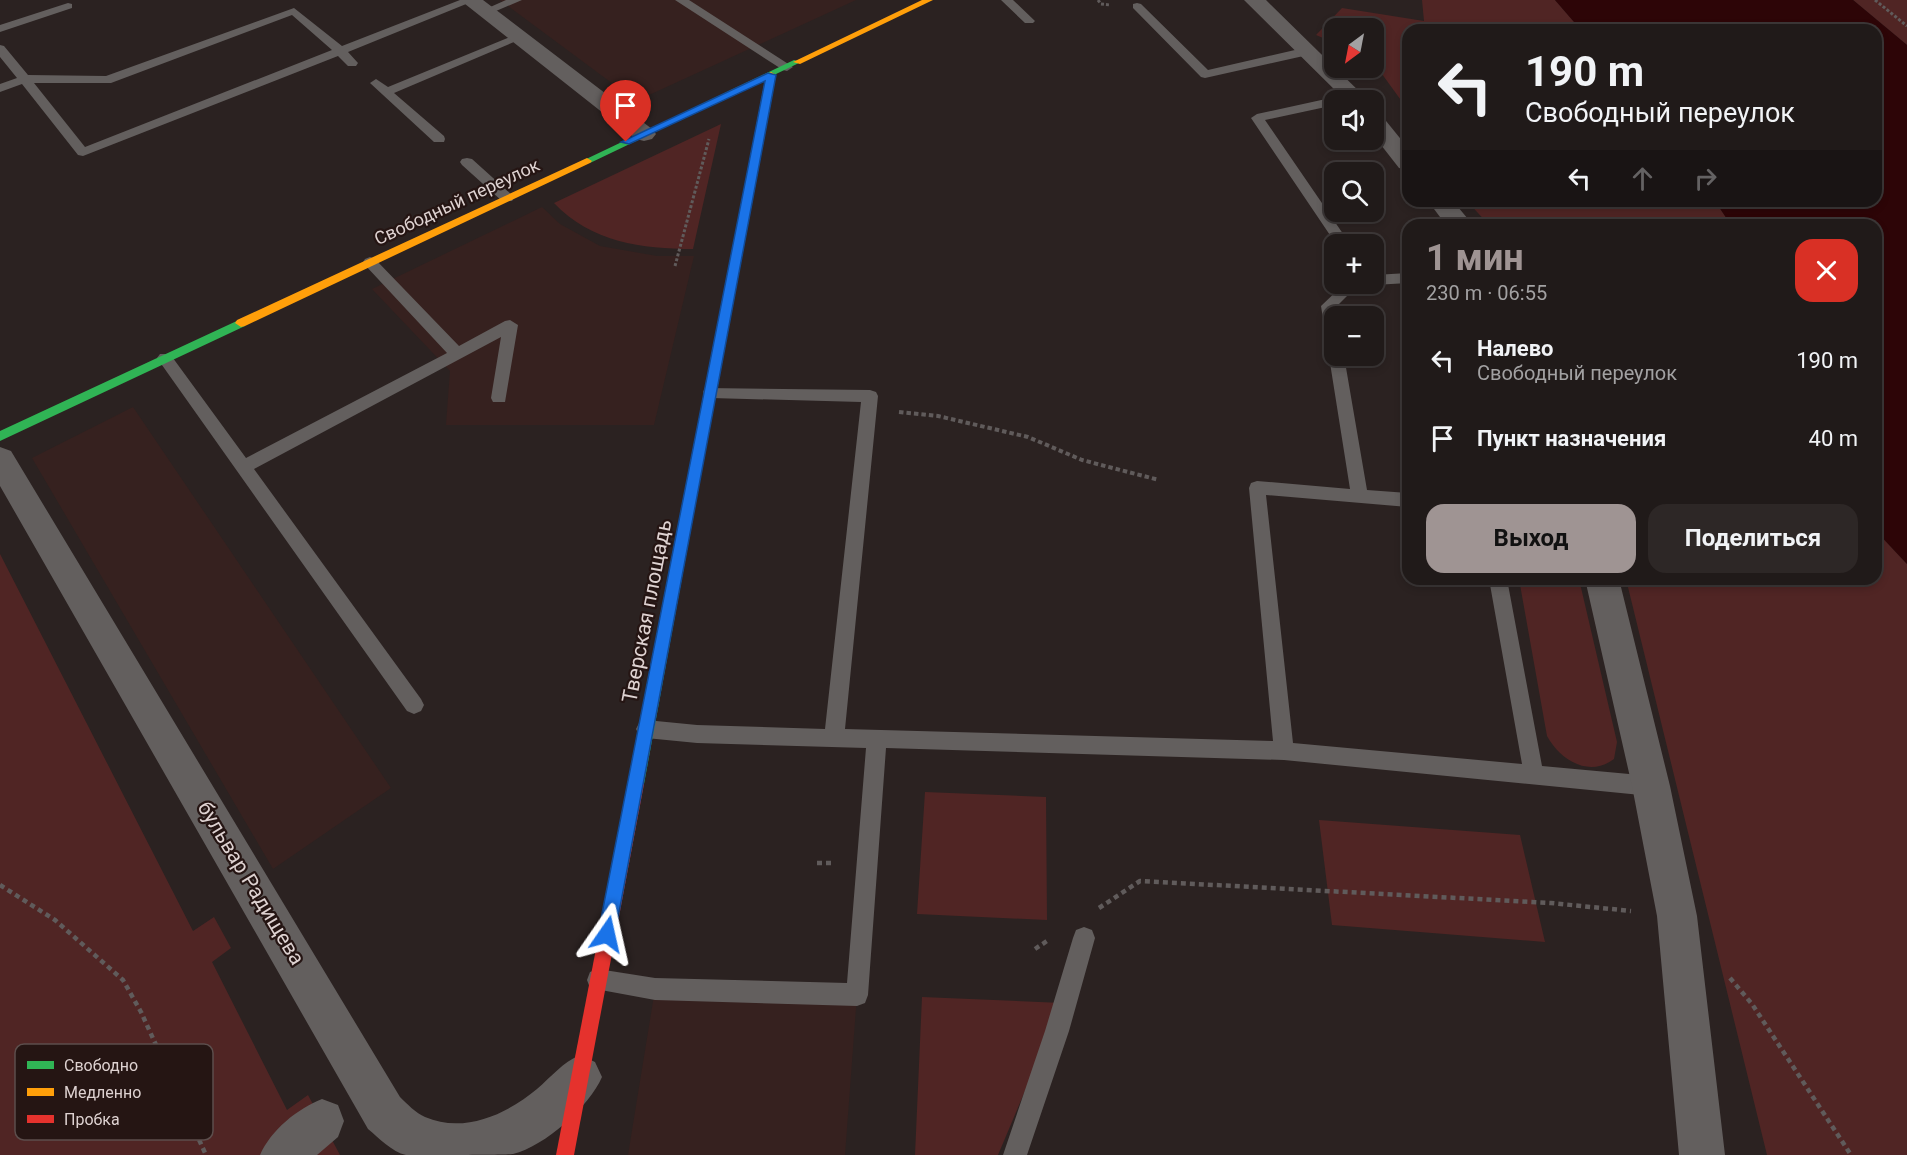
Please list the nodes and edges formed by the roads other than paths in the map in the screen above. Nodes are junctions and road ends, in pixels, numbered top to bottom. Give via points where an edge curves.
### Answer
1 (516, 0) edge
2 (681, 0) edge
3 (929, 0) edge
4 (1007, 0) edge
5 (1254, 0) edge
6 (475, 4) edge
7 (68, 6) dead end
8 (1137, 6) dead end
9 (1029, 21) dead end
10 (0, 29) edge
11 (517, 37) junction
12 (0, 50) edge
13 (340, 51) junction
14 (1308, 51) junction
15 (352, 63) dead end
16 (787, 67) junction
17 (771, 75) junction
18 (24, 80) junction
19 (0, 88) edge
20 (1338, 90) edge
21 (1324, 104) edge
22 (1384, 133) edge
23 (644, 134) junction
24 (439, 139) dead end
25 (1402, 156) edge
26 (467, 162) dead end
27 (507, 198) junction
28 (1445, 207) edge
29 (1455, 219) edge
30 (1336, 234) edge
31 (370, 262) junction
32 (1402, 278) edge
33 (1384, 279) edge
34 (1341, 294) edge
35 (1328, 306) edge
36 (457, 354) junction
37 (165, 358) junction
38 (1338, 366) edge
39 (711, 392) junction
40 (498, 398) dead end
41 (0, 436) edge
42 (0, 459) edge
43 (243, 467) junction
44 (1360, 496) junction
45 (1402, 500) edge
46 (1499, 585) edge
47 (1603, 585) edge
48 (414, 705) dead end
49 (646, 729) junction
50 (834, 738) junction
51 (877, 739) junction
52 (1284, 751) junction
53 (1533, 776) junction
54 (1651, 786) junction
55 (1084, 938) dead end
56 (598, 980) junction
57 (580, 1077) junction
58 (322, 1121) dead end
59 (283, 1155) edge
60 (565, 1155) edge
61 (1015, 1155) edge
62 (1702, 1155) edge

1 - 6 lane
2 - 16 lane
3 - 16 street, Свободный переулок
4 - 9 lane
5 - 14 street
6 - 11 street
6 - 13 lane
7 - 10 lane
8 - 14 lane via 1205,74
11 - 23 street
11 - 24 lane via 381,88
12 - 18 lane
13 - 15 lane
13 - 18 lane via 294,11 108,80
13 - 18 lane via 83,152
14 - 20 street
16 - 17 street, Свободный переулок
17 - 23 street, Свободный переулок
17 - 39 street, Тверская площадь
18 - 19 lane
21 - 30 lane via 1257,118
22 - 25 street
23 - 27 street, Свободный переулок
26 - 27 lane
27 - 31 street, Свободный переулок
28 - 29 street
31 - 36 lane
31 - 37 street, Свободный переулок
32 - 33 lane
34 - 35 lane
36 - 40 lane via 510,325
36 - 43 lane
37 - 41 street, Свободный переулок
37 - 43 lane
38 - 44 lane
39 - 49 street, Тверская площадь
39 - 50 lane via 870,396
42 - 57 street, бульвар Радищева via 384,1113 410,1134 425,1140 460,1146 479,1143 516,1131 534,1120
43 - 48 lane
44 - 45 lane
44 - 52 lane via 1257,488
46 - 53 lane
47 - 54 street
49 - 50 lane
49 - 56 street, Тверская площадь
50 - 51 lane
51 - 52 lane
51 - 56 lane via 857,995 655,989
52 - 53 lane
53 - 54 lane
54 - 62 street via 1677,916
55 - 61 lane
56 - 57 street, Тверская площадь
57 - 60 street, Тверская площадь
58 - 59 street

